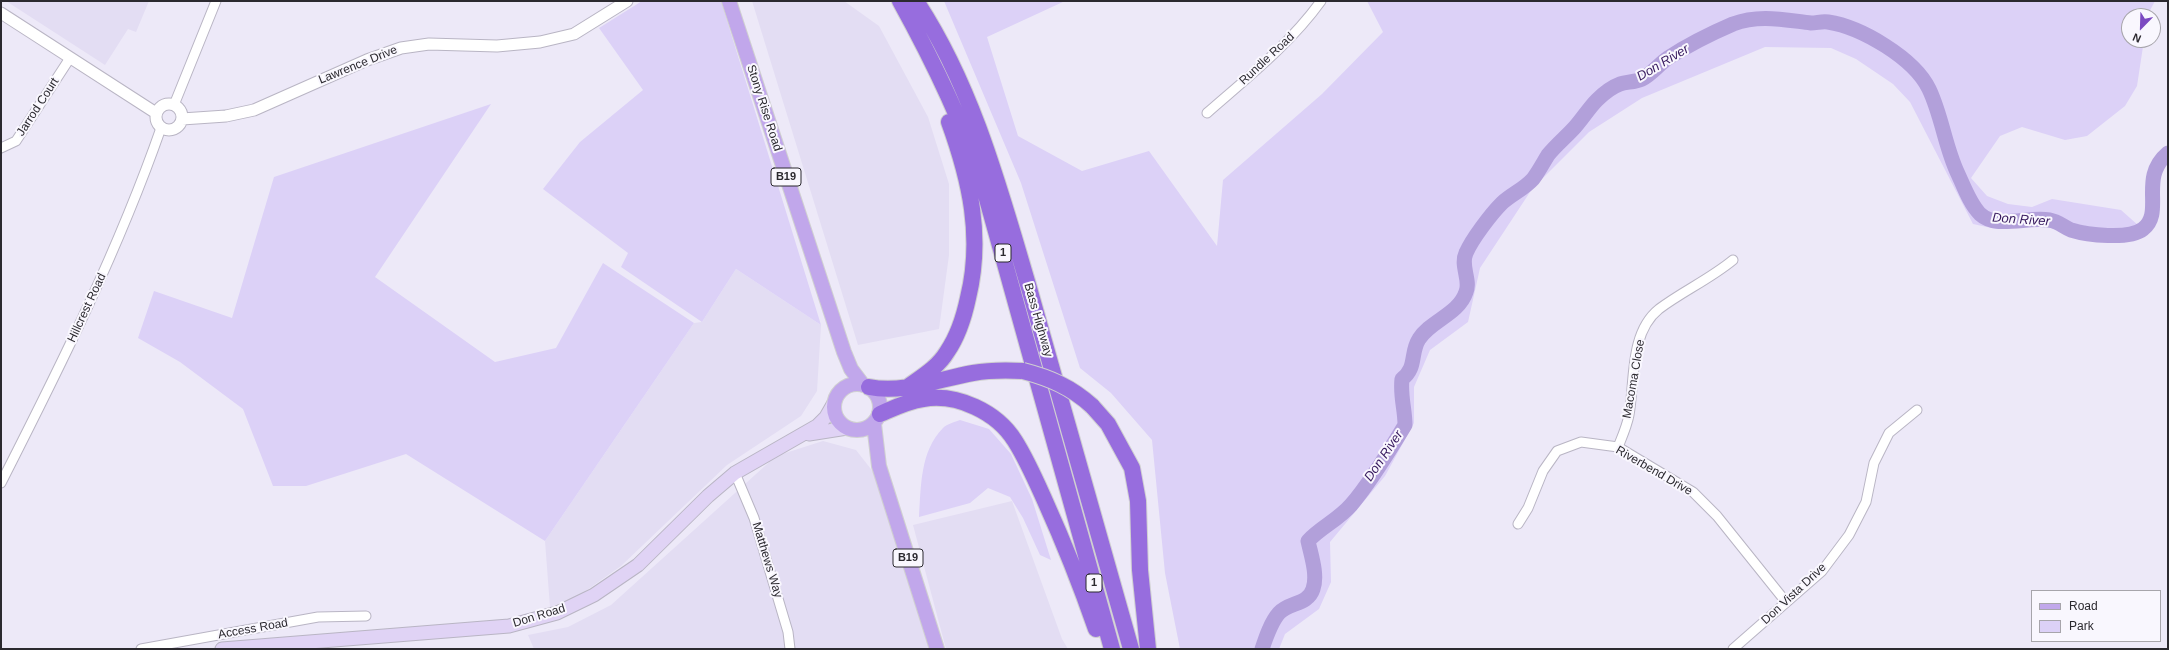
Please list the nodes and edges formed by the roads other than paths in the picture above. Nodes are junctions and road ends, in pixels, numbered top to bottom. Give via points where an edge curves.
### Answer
1 (216, 1) edge
2 (627, 1) edge
3 (729, 1) edge
4 (899, 1) edge
5 (916, 1) edge
6 (1321, 1) edge
7 (1, 13) edge
8 (70, 58) junction
9 (174, 105) junction
10 (156, 113) junction
11 (1208, 113) dead end
12 (182, 120) junction
13 (161, 128) junction
14 (1, 148) edge
15 (1733, 260) dead end
16 (844, 352) junction
17 (866, 386) junction
18 (909, 386) junction
19 (842, 389) junction
20 (834, 403) junction
21 (1917, 410) dead end
22 (877, 419) junction
23 (852, 430) junction
24 (798, 437) junction
25 (1618, 447) junction
26 (879, 466) junction
27 (735, 473) junction
28 (1, 483) edge
29 (1518, 524) dead end
30 (1786, 602) junction
31 (366, 616) dead end
32 (141, 649) edge
33 (222, 649) edge
34 (790, 649) edge
35 (937, 649) edge
36 (1104, 649) edge
37 (1112, 649) edge
38 (1131, 649) edge
39 (1148, 649) edge
40 (1733, 649) edge

1 - 9 street
2 - 12 street, Lawrence Drive via 574,34 540,42 497,46 429,44 400,48 254,110 226,116
3 - 16 main road, Stony Rise Road / B19
4 - 18 highway via 906,27 945,110 964,166 975,232 973,275 964,315 956,336 937,365
4 - 37 highway, Bass Highway / 1 via 942,79 982,181
5 - 38 highway, Bass Highway / 1 via 950,59 995,178
6 - 11 street, Rundle Road via 1267,61
7 - 8 street
8 - 10 street
8 - 14 street, Jarrod Court via 16,141
9 - 10 street via 161,106
9 - 12 street via 179,109
10 - 13 street via 156,121
12 - 13 street via 173,130
13 - 28 street, Hillcrest Road via 104,270 57,372
15 - 25 street, Macoma Close via 1658,310 1644,329 1637,352 1629,416
16 - 17 main road, Stony Rise Road / B19 via 851,369
16 - 19 main road, Stony Rise Road / B19 via 845,372
17 - 18 highway via 890,390
17 - 19 main road via 850,385
17 - 22 main road, B19 via 876,393 880,402
18 - 39 highway, bridge via 998,370 1022,371 1057,382 1077,393 1092,406 1108,424 1132,468 1138,501 1140,570
19 - 20 main road, B19
20 - 23 main road, B19 via 835,417
20 - 24 main road, Don Road via 817,426
21 - 30 street, Don Vista Drive via 1889,432 1874,463 1866,502 1849,535 1822,571
22 - 23 main road via 866,429
22 - 26 main road, B19
22 - 36 highway via 906,403 938,398 968,404 997,420 1014,440 1053,518
23 - 24 main road, Don Road via 814,432
23 - 26 main road, B19 via 868,443
24 - 27 main road, Don Road
25 - 29 street, Riverbend Drive via 1581,442 1558,450 1543,471 1528,508
25 - 30 street, Riverbend Drive via 1693,492 1717,516
26 - 35 main road, B19
27 - 33 main road, Don Road via 638,565 594,595 557,613 509,626
27 - 34 street, Matthews Way via 754,518 788,632
30 - 40 street, Don Vista Drive
31 - 32 street, Access Road via 318,617

